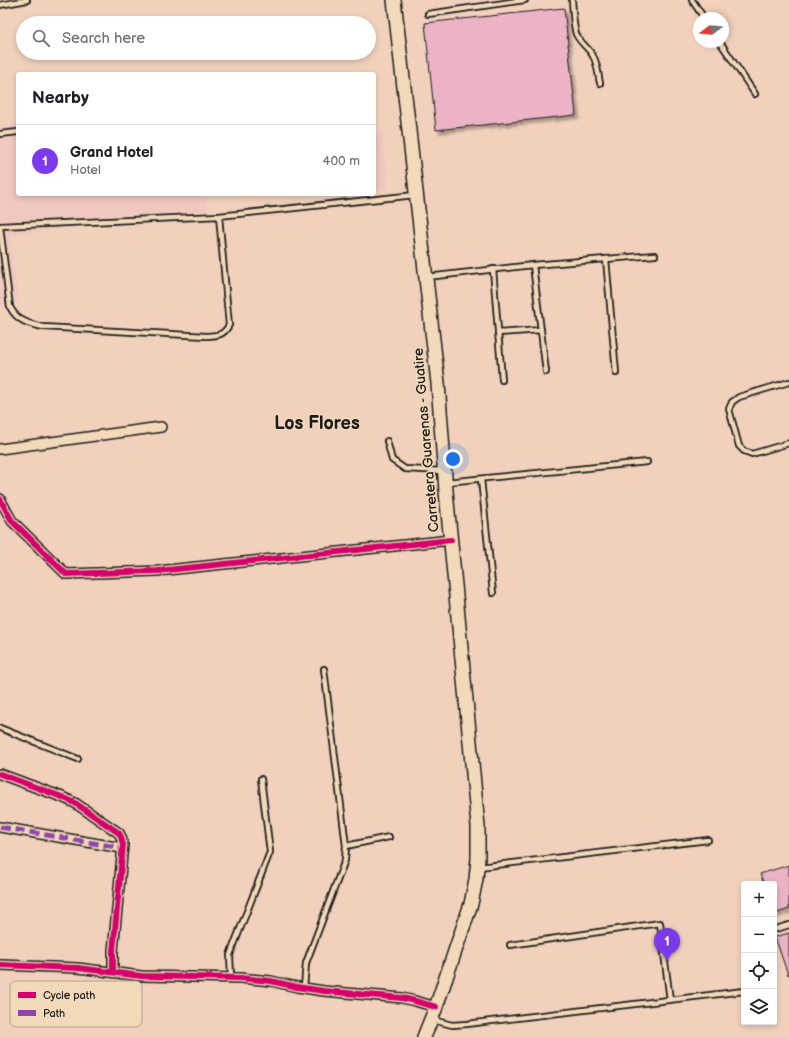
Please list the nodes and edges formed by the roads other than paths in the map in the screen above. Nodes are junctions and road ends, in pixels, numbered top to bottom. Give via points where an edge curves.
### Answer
1 (27, 0) edge
2 (394, 0) edge
3 (525, 0) edge
4 (572, 0) edge
5 (692, 0) edge
6 (0, 5) edge
7 (700, 12) edge
8 (428, 14) dead end
9 (724, 48) edge
10 (600, 83) dead end
11 (756, 94) dead end
12 (16, 132) edge
13 (0, 134) edge
14 (417, 195) junction
15 (219, 216) junction
16 (0, 226) edge
17 (655, 255) dead end
18 (606, 259) junction
19 (533, 265) junction
20 (493, 269) junction
21 (427, 277) junction
22 (541, 330) junction
23 (498, 334) junction
24 (546, 372) dead end
25 (616, 373) dead end
26 (502, 380) dead end
27 (789, 382) edge
28 (161, 427) dead end
29 (387, 441) dead end
30 (789, 442) edge
31 (0, 449) edge
32 (647, 462) dead end
33 (445, 477) junction
34 (481, 479) junction
35 (0, 499) edge
36 (451, 540) junction
37 (493, 593) dead end
38 (324, 669) dead end
39 (0, 728) edge
40 (78, 759) dead end
41 (0, 774) edge
42 (261, 779) dead end
43 (0, 827) edge
44 (389, 837) dead end
45 (708, 840) dead end
46 (346, 846) junction
47 (122, 848) junction
48 (477, 867) junction
49 (789, 925) edge
50 (777, 929) edge
51 (510, 945) dead end
52 (0, 965) edge
53 (113, 972) junction
54 (231, 978) junction
55 (304, 988) junction
56 (741, 991) edge
57 (670, 1000) junction
58 (434, 1013) junction
59 (424, 1037) edge

1 - 6 lane
2 - 14 main road, Carretera Guarenas - Guatire
3 - 8 lane
4 - 10 lane via 577,35 596,61
5 - 7 lane
9 - 11 lane
12 - 13 lane
14 - 15 lane
14 - 21 main road, Carretera Guarenas - Guatire
15 - 16 lane
15 - 16 lane via 230,325 219,335 206,336 43,327 18,318 10,307
17 - 18 lane
18 - 19 lane
18 - 25 lane
19 - 20 lane
19 - 22 lane
20 - 21 lane
20 - 23 lane
21 - 33 main road, Carretera Guarenas - Guatire
22 - 23 lane
22 - 24 lane
23 - 26 lane
27 - 30 lane via 739,397 732,402 729,409 739,446 744,451 752,454
28 - 31 street
29 - 33 lane via 392,460 405,470
32 - 34 lane
33 - 34 lane
33 - 36 main road, Carretera Guarenas - Guatire
34 - 37 lane
35 - 36 street via 12,521 66,574 158,572
36 - 48 main road, Carretera Guarenas - Guatire via 478,826
38 - 46 lane
39 - 40 lane
41 - 47 street via 75,803 119,833
42 - 54 lane via 270,852 230,955
43 - 47 street
44 - 46 lane
45 - 48 lane
46 - 55 lane via 345,860 306,963
47 - 53 street
48 - 58 main road, Carretera Guarenas - Guatire via 471,904
49 - 50 lane
51 - 57 lane via 660,923
52 - 53 street
53 - 54 street via 141,976
54 - 55 street via 271,981
55 - 58 street via 415,1001
56 - 57 lane
57 - 58 lane via 452,1025
58 - 59 main road, Carretera Guarenas - Guatire

